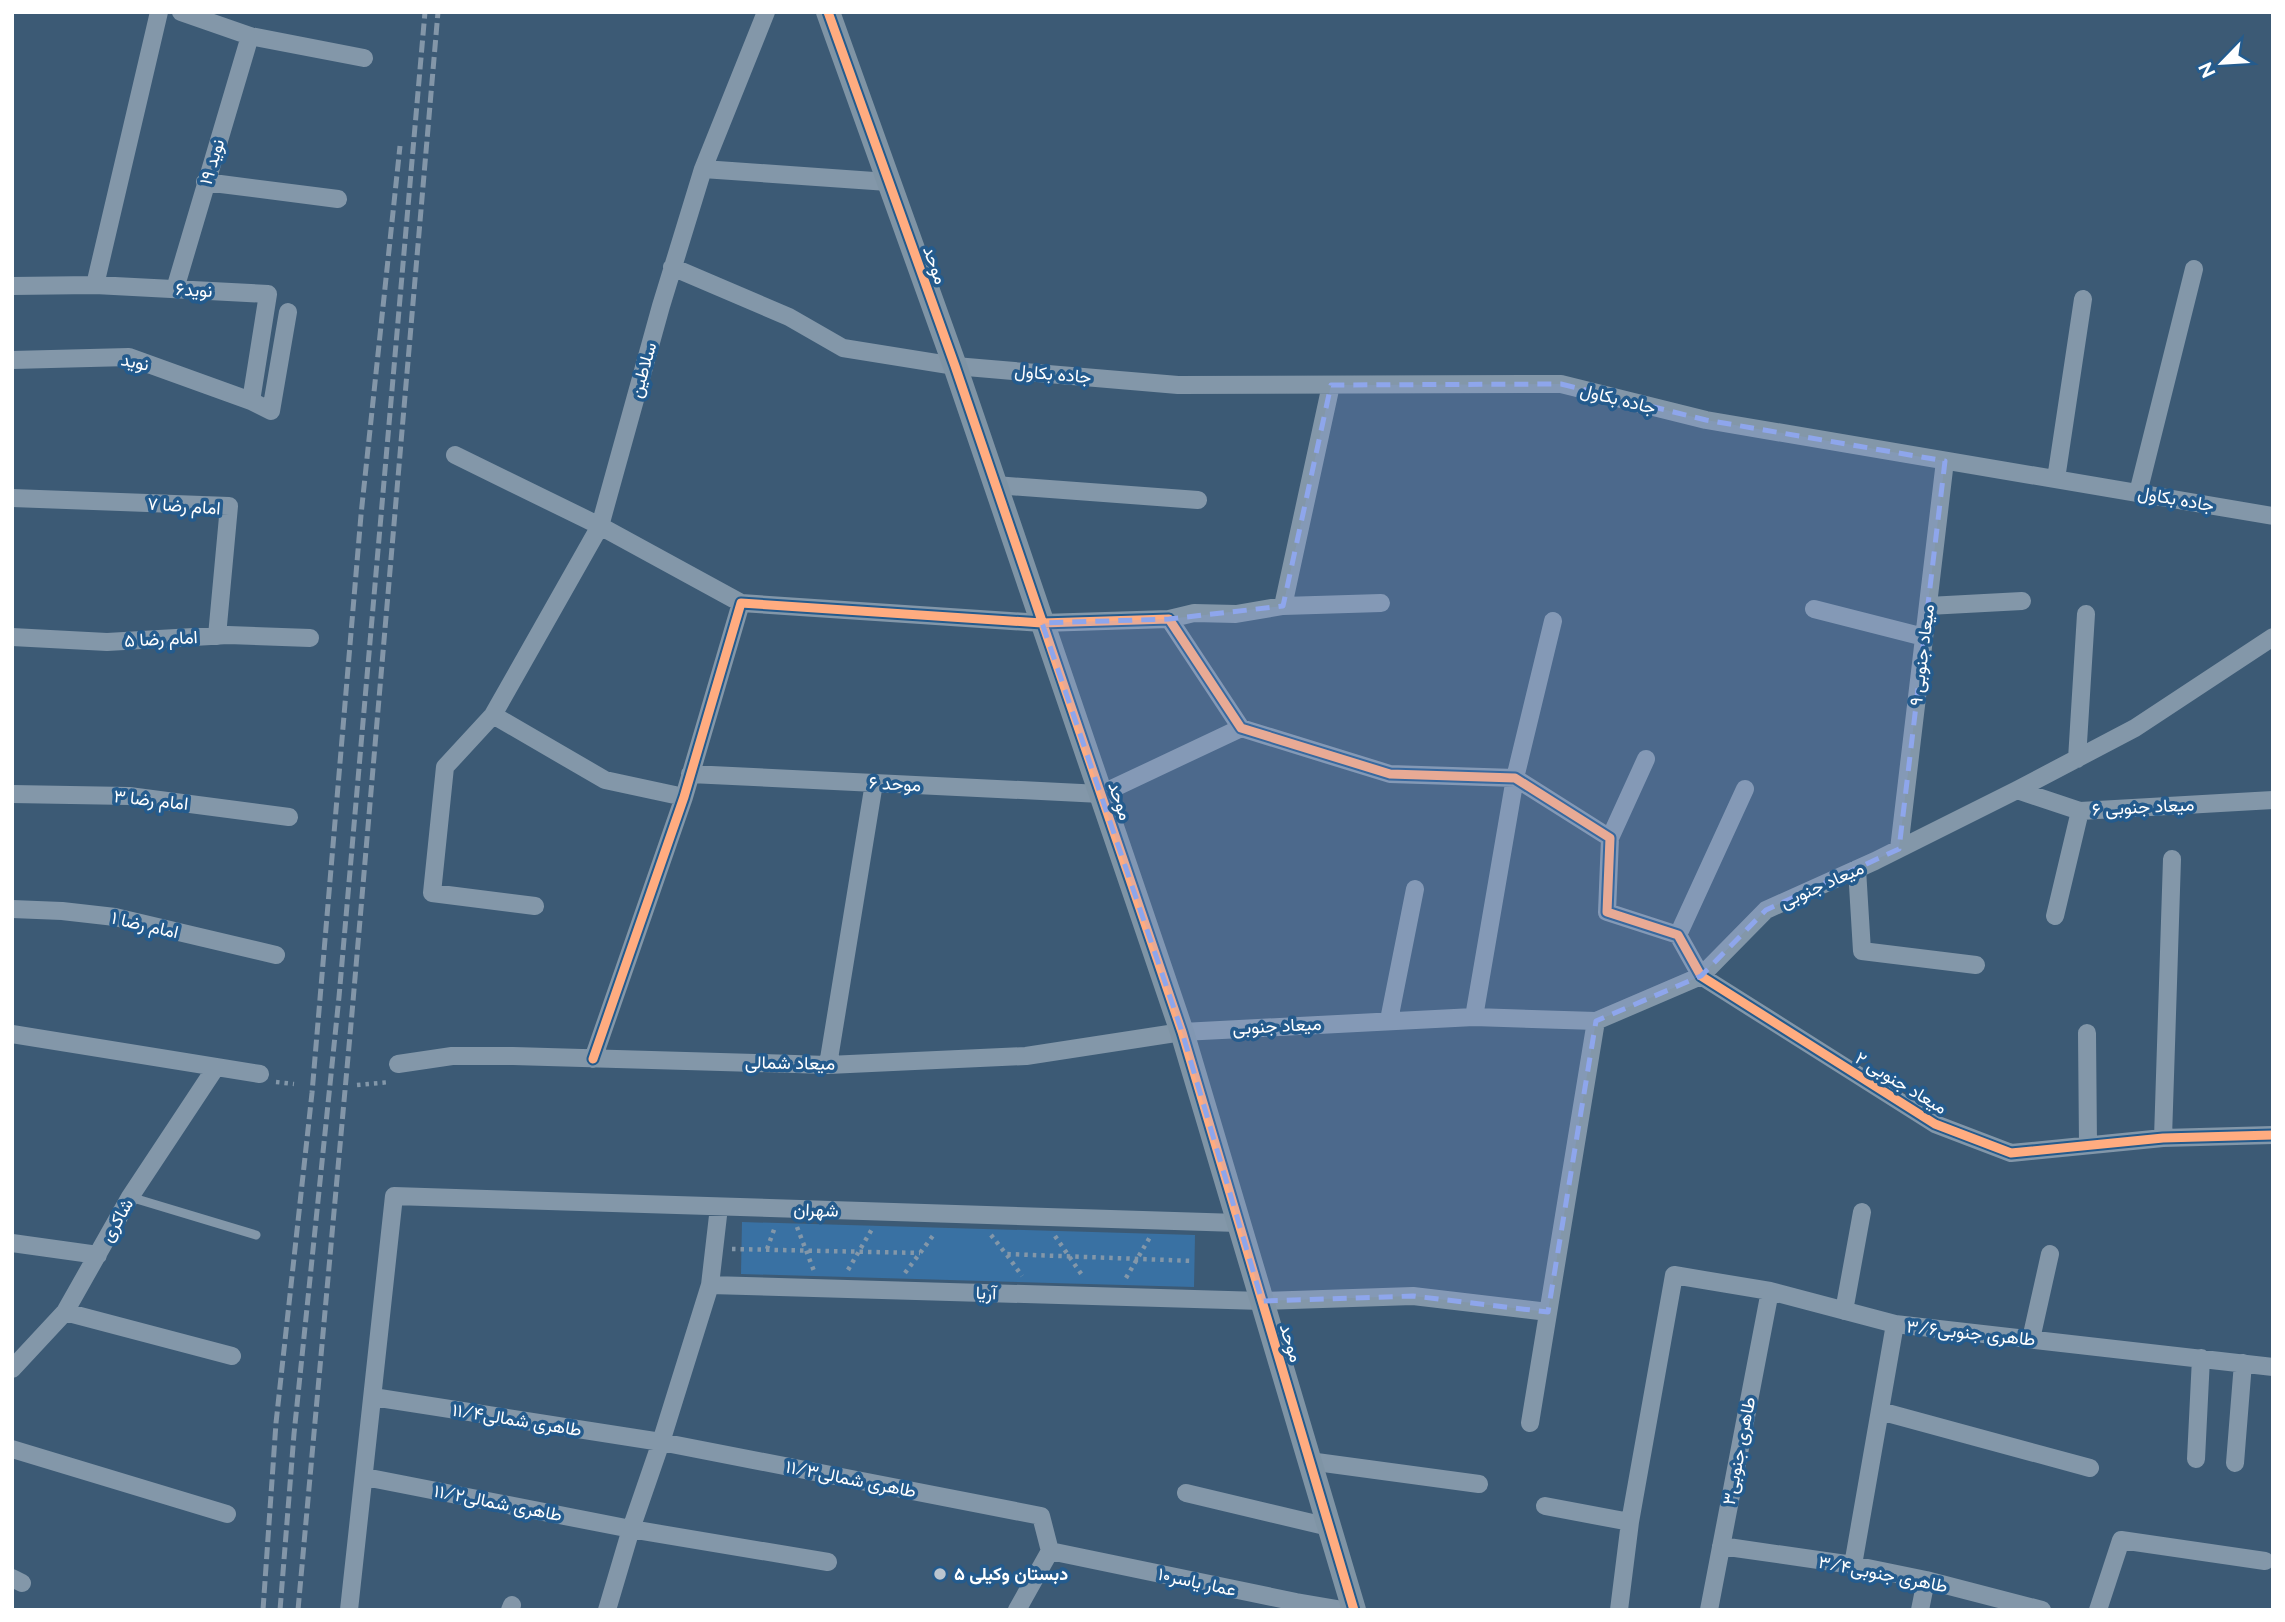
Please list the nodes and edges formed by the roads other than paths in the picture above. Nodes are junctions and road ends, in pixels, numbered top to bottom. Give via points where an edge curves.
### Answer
1 (159, 12) edge
2 (181, 12) edge
3 (766, 12) edge
4 (828, 12) edge
5 (232, 20) edge
6 (250, 36) junction
7 (364, 58) dead end
8 (703, 169) junction
9 (888, 182) junction
10 (205, 183) junction
11 (338, 199) dead end
12 (673, 267) junction
13 (2194, 269) dead end
14 (95, 285) junction
15 (12, 286) edge
16 (175, 289) junction
17 (2083, 299) dead end
18 (288, 312) dead end
19 (12, 360) edge
20 (955, 366) junction
21 (1331, 385) junction
22 (251, 401) junction
23 (455, 455) dead end
24 (1945, 461) junction
25 (2056, 479) junction
26 (995, 485) junction
27 (2138, 493) junction
28 (12, 498) edge
29 (1198, 500) dead end
30 (2273, 516) edge
31 (600, 526) junction
32 (2022, 601) dead end
33 (741, 603) junction
34 (1381, 603) dead end
35 (1283, 606) junction
36 (1928, 606) junction
37 (1814, 610) dead end
38 (2086, 614) dead end
39 (1169, 619) junction
40 (1553, 621) dead end
41 (1042, 623) junction
42 (217, 636) junction
43 (12, 637) edge
44 (1924, 637) junction
45 (2273, 637) edge
46 (310, 638) dead end
47 (493, 715) junction
48 (1241, 728) junction
49 (1646, 759) dead end
50 (2077, 759) junction
51 (690, 774) junction
52 (1514, 778) junction
53 (874, 783) junction
54 (1745, 789) dead end
55 (2017, 790) junction
56 (12, 793) edge
57 (1101, 794) junction
58 (684, 797) junction
59 (2273, 800) edge
60 (2080, 811) junction
61 (289, 817) dead end
62 (1611, 838) junction
63 (1899, 849) junction
64 (2172, 859) dead end
65 (1857, 869) junction
66 (1415, 889) dead end
67 (535, 906) dead end
68 (12, 909) edge
69 (2055, 916) dead end
70 (1678, 935) junction
71 (276, 956) dead end
72 (1976, 965) dead end
73 (1702, 976) junction
74 (1474, 1017) junction
75 (1390, 1020) junction
76 (1596, 1021) junction
77 (1182, 1031) junction
78 (15, 1034) edge
79 (2087, 1034) dead end
80 (593, 1059) junction
81 (398, 1064) road end
82 (828, 1065) junction
83 (216, 1067) junction
84 (260, 1074) dead end
85 (2273, 1135) edge
86 (2163, 1138) junction
87 (2088, 1146) junction
88 (130, 1197) junction
89 (719, 1207) junction
90 (1862, 1212) dead end
91 (1238, 1223) junction
92 (256, 1234) dead end
93 (12, 1242) edge
94 (2050, 1254) dead end
95 (97, 1255) junction
96 (710, 1285) junction
97 (1770, 1292) junction
98 (1262, 1301) junction
99 (1844, 1311) junction
100 (65, 1312) junction
101 (1548, 1312) junction
102 (1895, 1324) junction
103 (2031, 1339) junction
104 (232, 1356) dead end
105 (2201, 1359) junction
106 (2243, 1363) junction
107 (2273, 1367) edge
108 (12, 1369) edge
109 (373, 1396) junction
110 (1880, 1411) junction
111 (1530, 1423) dead end
112 (661, 1443) junction
113 (12, 1449) edge
114 (2196, 1459) dead end
115 (1309, 1461) junction
116 (2235, 1463) dead end
117 (2090, 1468) dead end
118 (365, 1477) junction
119 (1479, 1483) dead end
120 (1186, 1493) dead end
121 (1545, 1506) dead end
122 (227, 1514) dead end
123 (1630, 1522) junction
124 (1329, 1527) junction
125 (631, 1529) junction
126 (1721, 1546) junction
127 (1050, 1551) junction
128 (2265, 1560) dead end
129 (828, 1562) dead end
130 (1853, 1564) junction
131 (1926, 1580) junction
132 (1295, 1606) edge
133 (2033, 1609) edge
134 (349, 1610) edge
135 (607, 1610) edge
136 (1017, 1610) edge
137 (1343, 1610) edge
138 (1354, 1610) edge
139 (1619, 1610) edge
140 (1709, 1610) edge
141 (1920, 1610) edge
142 (2098, 1610) edge

1 - 14 street
2 - 5 street
3 - 8 street, سلاطین
4 - 9 street, موحد
5 - 6 street
6 - 7 street
6 - 10 street, نوید ۱۹
8 - 9 street
8 - 12 street, سلاطین
9 - 20 street, موحد
10 - 11 street
10 - 16 street, نوید ۱۹
12 - 20 street, جاده بکاول via 789,317 843,348
12 - 31 street, سلاطین
13 - 27 street
14 - 15 street, نوید۶
14 - 16 street, نوید۶
16 - 22 street, نوید۶ via 268,294
17 - 25 street
18 - 22 street via 271,411
19 - 22 street, نوید via 129,357
20 - 21 street, جاده بکاول via 1178,385
20 - 26 street, موحد
21 - 24 street, جاده بکاول via 1561,384 1706,420
21 - 35 street
23 - 31 street
24 - 25 street, جاده بکاول
24 - 36 street, میعاد جنوبی ۹
25 - 27 street, جاده بکاول
26 - 29 street
26 - 41 street, موحد
27 - 30 street, جاده بکاول
28 - 42 street, امام رضا ۷ via 229,506
31 - 33 street
31 - 47 street, سلاطین
32 - 36 street
33 - 41 street
33 - 51 street
34 - 35 street
35 - 39 street via 1236,614 1194,612
36 - 44 street, میعاد جنوبی ۹
37 - 44 street
38 - 50 street
39 - 41 street
39 - 48 street
40 - 52 street
41 - 57 street, موحد
42 - 43 street, امام رضا ۵ via 107,642
42 - 46 street, امام رضا ۵
44 - 63 street, میعاد جنوبی ۹
45 - 50 street, میعاد جنوبی via 2135,728
47 - 58 street via 605,780
47 - 67 street, سلاطین via 445,767 432,893
48 - 52 street via 1391,774
48 - 57 street
49 - 62 street
50 - 55 street, میعاد جنوبی
51 - 53 street, موحد ۶
51 - 58 street
52 - 62 street
52 - 74 street
53 - 57 street, موحد ۶
53 - 82 street
54 - 70 street
55 - 60 street, میعاد جنوبی ۶
55 - 63 street, میعاد جنوبی
56 - 61 street, امام رضا ۳ via 129,796
57 - 77 street, موحد
58 - 80 street
59 - 60 street, میعاد جنوبی ۶
60 - 69 street
62 - 70 street via 1607,912
63 - 65 street, میعاد جنوبی
64 - 86 street
65 - 72 street via 1862,951
65 - 73 street, میعاد جنوبی via 1766,910
66 - 75 street
68 - 71 street, امام رضا ۱ via 116,917
70 - 73 street
73 - 76 street, میعاد جنوبی
73 - 87 street, میعاد جنوبی ۲ via 1935,1125 2011,1153
74 - 75 street, میعاد جنوبی
74 - 76 street, میعاد جنوبی
75 - 77 street, میعاد جنوبی
76 - 101 street
77 - 82 street, میعاد شمالی via 1026,1056
77 - 91 street, موحد
78 - 83 street
79 - 87 street
80 - 81 street, میعاد شمالی via 452,1056
80 - 82 street, میعاد شمالی
83 - 84 street
83 - 88 street, شاکری
85 - 86 street, میعاد جنوبی ۲
86 - 87 street, میعاد جنوبی ۲
88 - 92 lane
88 - 95 street, شاکری
89 - 91 street, شهران
89 - 96 street
89 - 109 street, شهران via 394,1196
90 - 99 street
91 - 98 street, موحد
93 - 95 street
94 - 103 street
95 - 100 street, شاکری
96 - 98 street, آریا
96 - 112 street
97 - 99 street, طاهری جنوبی۳/۶
97 - 123 street, طاهری جنوبی۳/۶ via 1674,1275
97 - 126 street, طاهری جنوبی۳
98 - 101 street, آریا via 1413,1296
98 - 115 street, موحد
99 - 102 street, طاهری جنوبی۳/۶
100 - 104 street
100 - 108 street, شاکری
101 - 111 street
102 - 103 street, طاهری جنوبی۳/۶
102 - 110 street
103 - 105 street, طاهری جنوبی۳/۶
105 - 106 street, طاهری جنوبی۳/۶
105 - 114 street
106 - 107 street, طاهری جنوبی۳/۶
106 - 116 street
109 - 112 street, طاهری شمالی۱۱/۴
109 - 118 street
110 - 117 street
110 - 130 street
112 - 125 street
112 - 127 street, طاهری شمالی۱۱/۳ via 1041,1516
113 - 122 street
115 - 119 street
115 - 124 street, موحد
118 - 125 street, طاهری شمالی۱۱/۲
118 - 134 street
120 - 124 street
121 - 123 street
123 - 139 street
124 - 138 street, موحد
125 - 129 street, طاهری شمالی۱۱/۲
125 - 135 street
126 - 130 street, طاهری جنوبی۳/۴
126 - 140 street, طاهری جنوبی۳
127 - 132 street, عمار یاسر۱۰
127 - 136 street
128 - 142 street via 2121,1540
130 - 131 street, طاهری جنوبی۳/۴
131 - 133 street, طاهری جنوبی۳/۴
131 - 141 street
132 - 137 street, عمار یاسر۱۰

